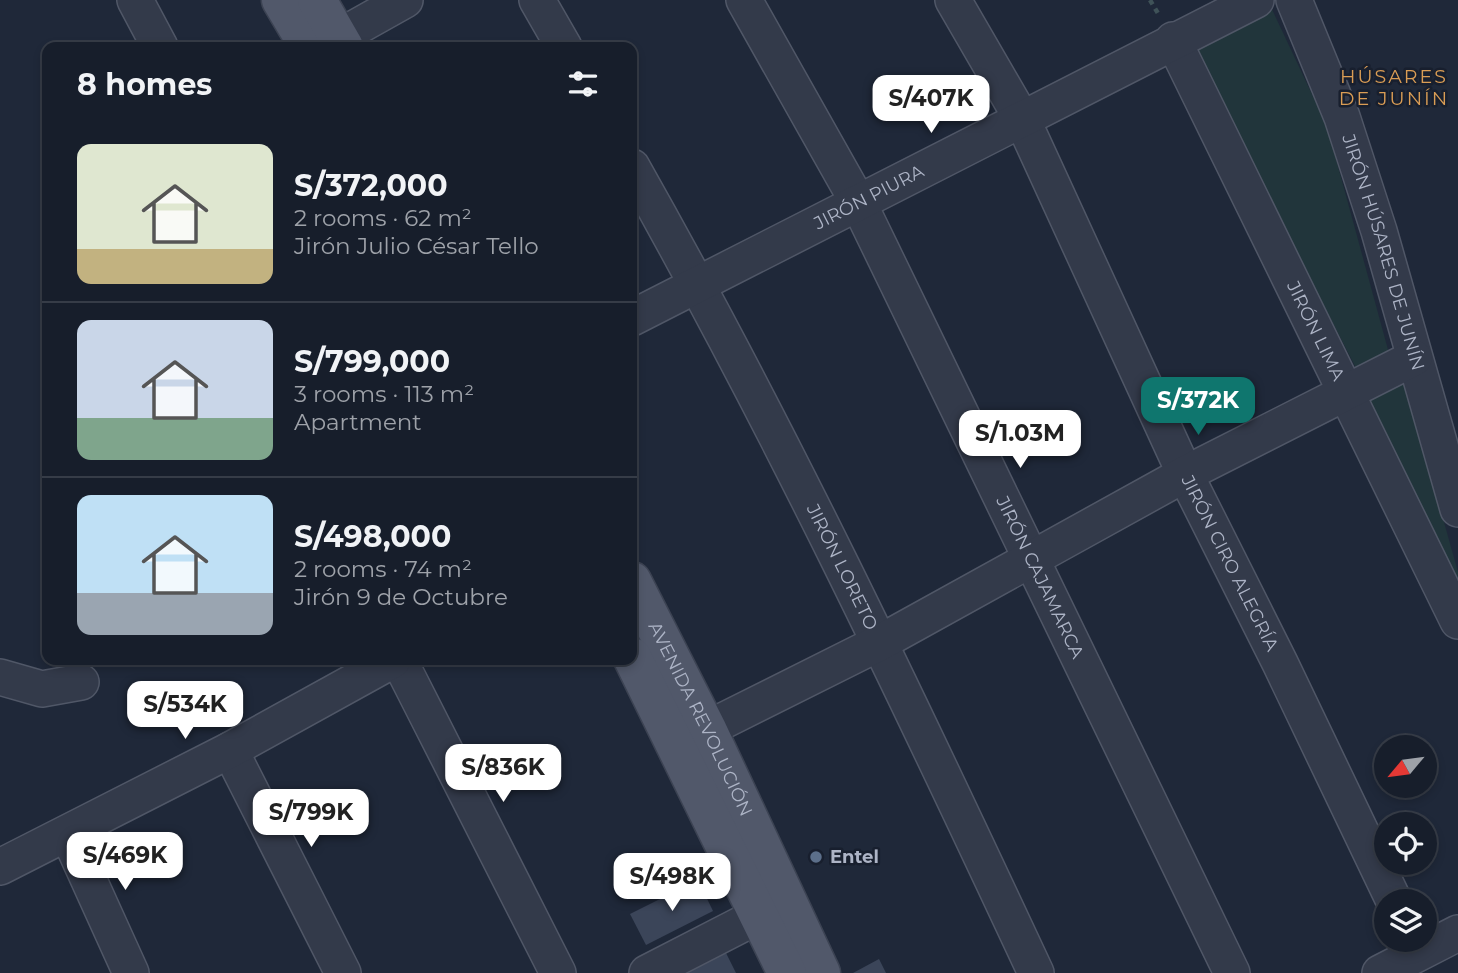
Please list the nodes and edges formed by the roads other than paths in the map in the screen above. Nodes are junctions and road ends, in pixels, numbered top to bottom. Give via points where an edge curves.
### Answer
1 (135, 0) edge
2 (281, 0) edge
3 (317, 0) edge
4 (405, 0) edge
5 (537, 0) edge
6 (744, 0) edge
7 (953, 0) edge
8 (1256, 0) edge
9 (1294, 0) edge
10 (1173, 40) junction
11 (157, 42) edge
12 (329, 42) edge
13 (330, 42) edge
14 (334, 42) edge
15 (561, 42) edge
16 (1022, 119) junction
17 (637, 176) edge
18 (859, 204) junction
19 (698, 284) junction
20 (637, 315) edge
21 (1415, 358) junction
22 (1347, 391) junction
23 (1185, 474) junction
24 (1458, 509) edge
25 (1032, 557) junction
26 (637, 591) edge
27 (1458, 621) edge
28 (881, 642) junction
29 (384, 665) edge
30 (402, 665) edge
31 (636, 665) edge
32 (0, 677) edge
33 (81, 682) dead end
34 (707, 729) junction
35 (230, 750) junction
36 (68, 834) junction
37 (0, 867) edge
38 (1388, 889) edge
39 (772, 908) junction
40 (1458, 933) edge
41 (1419, 955) edge
42 (131, 973) edge
43 (342, 973) edge
44 (558, 973) edge
45 (647, 973) edge
46 (787, 973) edge
47 (821, 973) edge
48 (1036, 973) edge
49 (1232, 973) edge
50 (1380, 973) edge

1 - 11 street
2 - 12 main road
3 - 13 main road
4 - 14 street
5 - 15 street
6 - 18 street, JIRÓN CAJAMARCA
7 - 16 street, JIRÓN CIRO ALEGRÍA
8 - 10 street, JIRÓN PIURA
9 - 21 street, JIRÓN HÚSARES DE JUNÍN via 1342,117
10 - 16 street, JIRÓN PIURA
10 - 22 street, JIRÓN LIMA
16 - 18 street, JIRÓN PIURA
16 - 23 street, JIRÓN CIRO ALEGRÍA
17 - 19 street, JIRÓN LORETO
18 - 19 street, JIRÓN PIURA
18 - 25 street, JIRÓN CAJAMARCA
19 - 20 street, JIRÓN PIURA
19 - 28 street, JIRÓN LORETO
21 - 22 street
21 - 24 street, JIRÓN HÚSARES DE JUNÍN
22 - 23 street
22 - 27 street, JIRÓN LIMA
23 - 25 street
23 - 38 street, JIRÓN CIRO ALEGRÍA
25 - 28 street
25 - 49 street, JIRÓN CAJAMARCA
26 - 34 main road, AVENIDA REVOLUCIÓN
28 - 34 street
28 - 48 street, JIRÓN LORETO
29 - 35 street
30 - 44 street
31 - 39 main road, AVENIDA REVOLUCIÓN
32 - 33 street via 42,689
34 - 39 main road, AVENIDA REVOLUCIÓN
35 - 36 street
35 - 43 street
36 - 37 street
36 - 42 street
39 - 45 street
39 - 46 main road, AVENIDA REVOLUCIÓN
39 - 47 main road, AVENIDA REVOLUCIÓN
40 - 41 street
41 - 50 street

